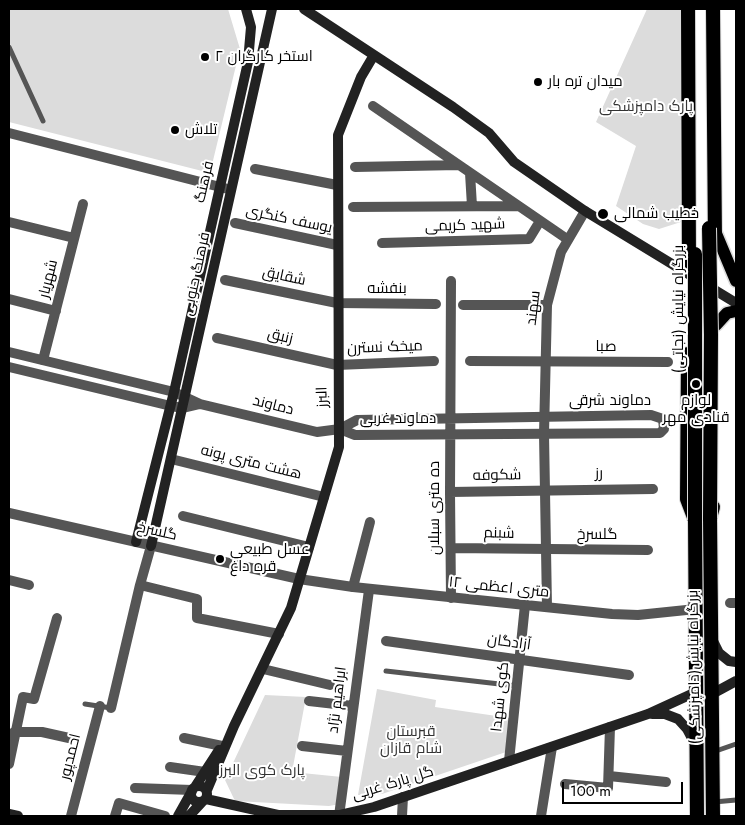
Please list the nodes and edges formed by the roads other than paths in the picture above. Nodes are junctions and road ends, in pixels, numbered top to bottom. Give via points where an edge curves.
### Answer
1 (246, 9) edge
2 (272, 9) edge
3 (304, 9) edge
4 (688, 9) edge
5 (696, 9) edge
6 (709, 9) edge
7 (713, 9) edge
8 (9, 48) edge
9 (374, 55) junction
10 (373, 106) dead end
11 (43, 121) dead end
12 (9, 133) edge
13 (459, 165) junction
14 (355, 167) dead end
15 (255, 169) dead end
16 (470, 173) junction
17 (337, 185) junction
18 (220, 187) junction
19 (231, 190) junction
20 (83, 204) dead end
21 (472, 206) junction
22 (518, 206) junction
23 (352, 207) dead end
24 (585, 211) junction
25 (540, 221) junction
26 (9, 222) edge
27 (235, 223) dead end
28 (715, 231) junction
29 (74, 238) junction
30 (567, 239) junction
31 (382, 243) dead end
32 (337, 245) junction
33 (715, 267) junction
34 (689, 274) junction
35 (734, 278) edge
36 (225, 280) dead end
37 (452, 281) dead end
38 (715, 290) junction
39 (9, 299) edge
40 (736, 303) edge
41 (337, 304) junction
42 (436, 304) dead end
43 (463, 304) dead end
44 (547, 305) junction
45 (56, 311) junction
46 (736, 311) edge
47 (716, 325) junction
48 (217, 338) dead end
49 (716, 347) junction
50 (688, 350) junction
51 (9, 352) edge
52 (43, 360) junction
53 (434, 361) dead end
54 (470, 361) dead end
55 (544, 361) junction
56 (668, 362) dead end
57 (337, 365) junction
58 (9, 367) edge
59 (174, 392) junction
60 (186, 396) junction
61 (200, 404) junction
62 (171, 406) junction
63 (183, 408) junction
64 (544, 417) junction
65 (451, 418) junction
66 (340, 428) junction
67 (450, 434) junction
68 (544, 434) junction
69 (171, 459) junction
70 (653, 489) dead end
71 (545, 490) junction
72 (450, 492) junction
73 (324, 497) junction
74 (9, 513) edge
75 (183, 516) dead end
76 (710, 518) junction
77 (695, 520) junction
78 (370, 522) dead end
79 (136, 542) junction
80 (151, 546) junction
81 (309, 547) junction
82 (451, 548) junction
83 (546, 549) junction
84 (648, 550) dead end
85 (299, 579) junction
86 (9, 580) edge
87 (29, 585) dead end
88 (140, 585) junction
89 (353, 587) junction
90 (369, 590) junction
91 (452, 598) junction
92 (525, 605) junction
93 (547, 607) junction
94 (696, 610) junction
95 (57, 618) dead end
96 (279, 634) junction
97 (712, 638) junction
98 (386, 641) dead end
99 (520, 659) junction
100 (736, 662) edge
101 (263, 669) junction
102 (386, 670) dead end
103 (629, 675) dead end
104 (736, 681) edge
105 (330, 686) dead end
106 (517, 686) junction
107 (712, 694) junction
108 (696, 698) junction
109 (309, 701) dead end
110 (85, 704) dead end
111 (100, 706) junction
112 (353, 706) junction
113 (111, 708) joint
114 (648, 714) junction
115 (234, 726) junction
116 (610, 727) junction
117 (14, 732) junction
118 (69, 738) dead end
119 (184, 738) dead end
120 (736, 744) edge
121 (222, 746) junction
122 (302, 746) dead end
123 (552, 747) junction
124 (697, 747) junction
125 (347, 750) junction
126 (713, 752) junction
127 (9, 761) edge
128 (510, 761) junction
129 (170, 767) dead end
130 (205, 772) junction
131 (609, 776) junction
132 (666, 782) dead end
133 (565, 784) dead end
134 (135, 788) dead end
135 (193, 789) junction
136 (205, 797) junction
137 (403, 797) junction
138 (736, 800) edge
139 (713, 802) junction
140 (9, 814) edge
141 (339, 815) edge
142 (18, 816) edge
143 (71, 816) edge
144 (115, 816) edge
145 (165, 816) edge
146 (178, 816) edge
147 (189, 816) edge
148 (402, 816) edge
149 (541, 816) edge
150 (696, 816) edge
151 (713, 816) edge

1 - 18 main road, فرهنگ via 251,27 248,62
2 - 19 main road, فرهنگ جنوبی
3 - 9 main road
4 - 34 highway
5 - 77 highway, بزرگراه نیایش (نجاتی), bridge
6 - 76 highway, بزرگراه نیایش (نجاتی), bridge
7 - 28 highway
8 - 11 lane
9 - 17 main road, البرز via 361,77 338,135
9 - 24 main road via 489,133 514,162
10 - 13 street
12 - 18 street
13 - 14 street
13 - 16 street
15 - 17 street
16 - 21 street
16 - 22 street
17 - 32 main road, البرز
18 - 19 street
18 - 59 main road, فرهنگ
19 - 60 main road, فرهنگ جنوبی
20 - 29 street, شهریار
21 - 22 street
21 - 23 street
22 - 25 street
24 - 30 street, سهند
24 - 34 main road
25 - 30 street
25 - 31 street, شهید کریمی via 529,239
26 - 29 street
27 - 32 street, یوسف کنگری
28 - 33 highway
28 - 35 main road
29 - 45 street, شهریار
30 - 44 street, سهند via 553,276
32 - 41 main road, البرز
33 - 34 main road
33 - 35 main road
33 - 38 highway
34 - 38 main road
34 - 50 highway
36 - 41 street, شقایق
37 - 65 street, ده متری سبلان
38 - 40 main road
38 - 47 highway
39 - 45 street
41 - 42 street, بنفشه
41 - 57 main road, البرز
43 - 44 street
44 - 55 street, سهند
45 - 52 street, شهریار
46 - 47 main road via 728,313
47 - 49 highway
48 - 57 street, زنبق
49 - 50 highway via 708,338 703,338
49 - 76 highway via 716,498
50 - 77 highway via 687,499
51 - 52 street
52 - 59 street
53 - 57 street, میخک نسترن
54 - 55 street
55 - 56 street, صبا
55 - 64 street, سهند
57 - 66 main road, البرز
58 - 62 street
59 - 60 street
59 - 62 main road, فرهنگ
60 - 61 street
60 - 63 main road, فرهنگ جنوبی
61 - 63 street
61 - 66 street, دماوند via 317,432
62 - 63 street
62 - 79 main road, فرهنگ
63 - 69 main road, فرهنگ جنوبی
64 - 65 street, دماوند غربی
64 - 68 street, سهند
64 - 68 street, دماوند شرقی via 658,416 665,424 660,433 652,434
65 - 66 street, دماوند غربی via 357,420
65 - 67 street, ده متری سبلان
66 - 67 street, دماوند غربی via 356,435
66 - 73 main road, البرز via 339,447
67 - 68 street, دماوند غربی
67 - 72 street, ده متری سبلان
68 - 71 street
69 - 73 street, هشت متری پونه
69 - 80 main road, فرهنگ جنوبی
70 - 71 street, رز
71 - 72 street, شکوفه
71 - 83 street
72 - 82 street, ده متری سبلان
73 - 81 main road, البرز
74 - 79 street, گلسرخ
75 - 81 street
76 - 97 highway, بزرگراه نیایش(دامپزشکی)
77 - 94 highway, بزرگراه نیایش(دامپزشکی)
78 - 89 street
79 - 80 street, گلسرخ
80 - 85 street, گلسرخ
80 - 88 street
81 - 85 main road, البرز
82 - 83 street, شبنم
82 - 91 street, ده متری سبلان
83 - 84 street, گلسرخ
83 - 93 street
85 - 89 street, ۱۲ متری اعظمی
85 - 96 main road, البرز
86 - 87 street
88 - 96 street via 197,599 197,618
88 - 113 street
89 - 90 street, ۱۲ متری اعظمی
90 - 91 street, ۱۲ متری اعظمی
90 - 112 street, ابراهیم نژاد
91 - 92 street, ۱۲ متری اعظمی
92 - 93 street, ۱۲ متری اعظمی
92 - 99 street, کوی شهدا
93 - 94 street, ۱۲ متری اعظمی via 638,615
94 - 108 highway, بزرگراه نیایش(دامپزشکی)
95 - 117 street via 34,699 23,697
96 - 101 main road, البرز
97 - 100 main road via 719,652 729,661
97 - 107 highway, بزرگراه نیایش(دامپزشکی)
98 - 99 street, آزادگان
99 - 103 street, آزادگان
99 - 106 street, کوی شهدا
101 - 105 street
101 - 115 main road, البرز
102 - 106 lane
104 - 107 main road
106 - 128 street, کوی شهدا
107 - 126 highway, بزرگراه نیایش(دامپزشکی)
108 - 114 main road, گل پارک غربی
108 - 124 highway, بزرگراه نیایش(دامپزشکی)
109 - 112 street
110 - 111 lane
111 - 113 lane
111 - 143 street, احمدپور
112 - 125 street, ابراهیم نژاد
114 - 116 main road, گل پارک غربی
114 - 124 main road via 666,714 678,719
115 - 121 main road, البرز
115 - 136 main road, البرز
116 - 123 main road, گل پارک غربی
116 - 131 street
117 - 118 street via 42,732
117 - 127 street
119 - 121 street
120 - 126 lane
121 - 130 main road, البرز
122 - 125 street
123 - 128 main road, گل پارک غربی
123 - 149 street
124 - 150 highway, بزرگراه نیایش(دامپزشکی)
125 - 141 street, ابراهیم نژاد
126 - 139 highway, بزرگراه نیایش(دامپزشکی)
128 - 137 main road, گل پارک غربی
129 - 130 street
130 - 135 main road, البرز
131 - 132 street
131 - 133 street via 608,788
134 - 135 street
135 - 136 main road via 204,787
135 - 136 main road via 193,800
135 - 146 main road, البرز
136 - 141 main road, گل پارک غربی via 278,814
136 - 147 main road, البرز
137 - 141 main road, گل پارک غربی
137 - 148 street
138 - 139 lane
139 - 151 highway, بزرگراه نیایش(دامپزشکی)
140 - 142 main road
144 - 145 street via 119,803

